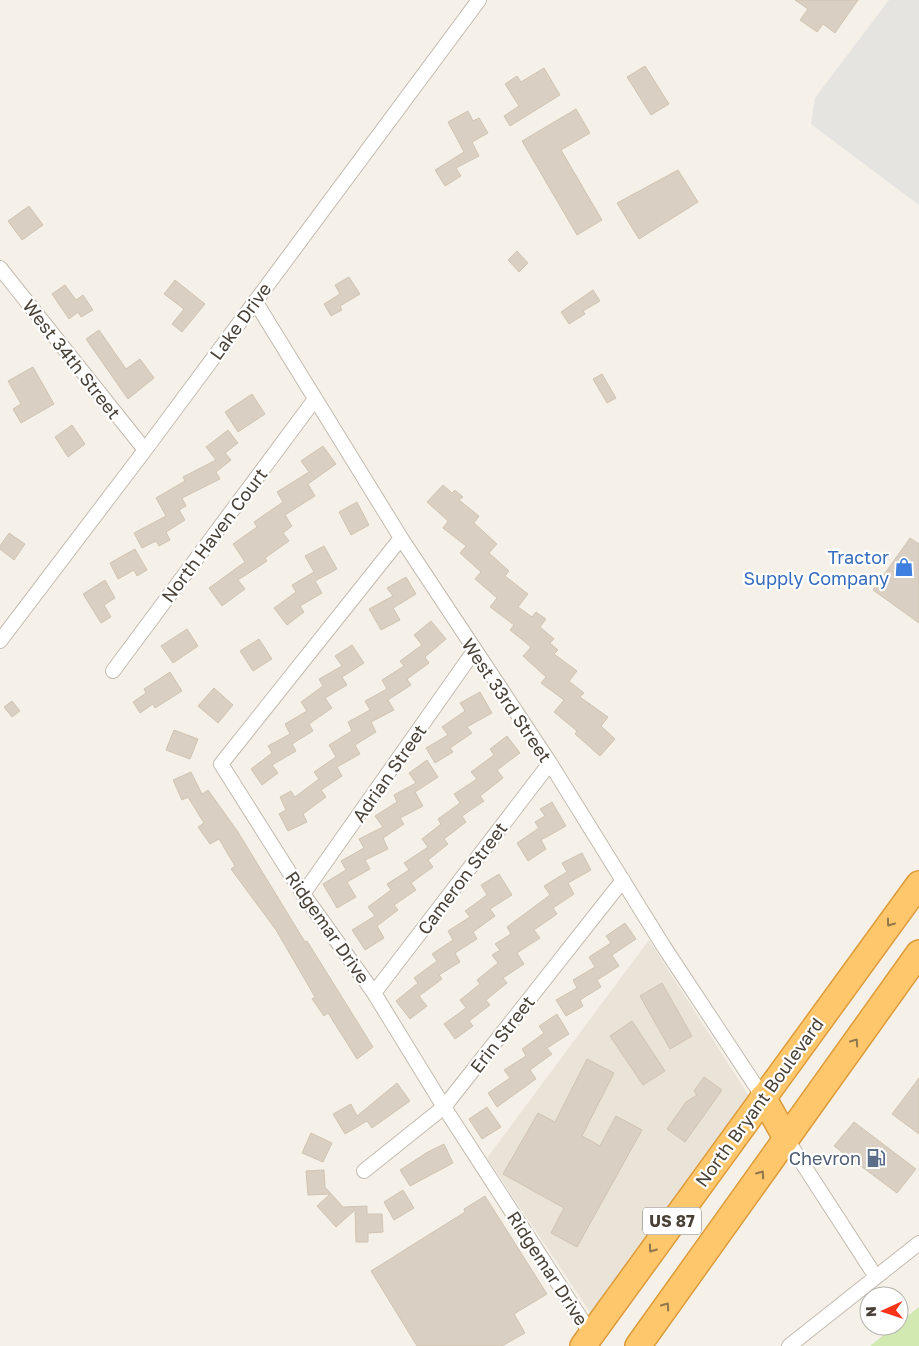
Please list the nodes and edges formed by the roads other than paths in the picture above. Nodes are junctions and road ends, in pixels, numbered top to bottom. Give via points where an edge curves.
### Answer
1 (480, 0) edge
2 (0, 268) edge
3 (254, 301) junction
4 (315, 399) junction
5 (145, 450) junction
6 (401, 538) junction
7 (0, 641) edge
8 (474, 652) junction
9 (113, 670) dead end
10 (550, 763) junction
11 (623, 880) junction
12 (919, 884) edge
13 (304, 894) junction
14 (919, 953) edge
15 (374, 993) junction
16 (763, 1097) junction
17 (444, 1107) junction
18 (786, 1138) junction
19 (364, 1171) dead end
20 (919, 1243) edge
21 (876, 1277) junction
22 (587, 1340) edge
23 (638, 1346) edge
24 (789, 1346) edge

1 - 3 street, Lake Drive
2 - 5 street, West 34th Street
3 - 4 street, West 33rd Street
3 - 5 street, Lake Drive
4 - 6 street, West 33rd Street
4 - 9 street, North Haven Court
5 - 7 street, Lake Drive
6 - 8 street, West 33rd Street
6 - 13 street, Ridgemar Drive via 221,764
8 - 10 street, West 33rd Street
8 - 13 street, Adrian Street
10 - 11 street, West 33rd Street
10 - 15 street, Cameron Street
11 - 16 street, West 33rd Street
11 - 17 street, Erin Street
12 -> 16 highway, North Bryant Boulevard / US 87
13 - 15 street, Ridgemar Drive
18 -> 14 highway, US 87
15 - 17 street, Ridgemar Drive
16 - 18 highway
16 -> 22 highway, North Bryant Boulevard / US 87
17 - 19 street, Erin Street
17 - 22 street, Ridgemar Drive
18 - 21 street
23 -> 18 highway, US 87
20 - 21 street
21 - 24 street

